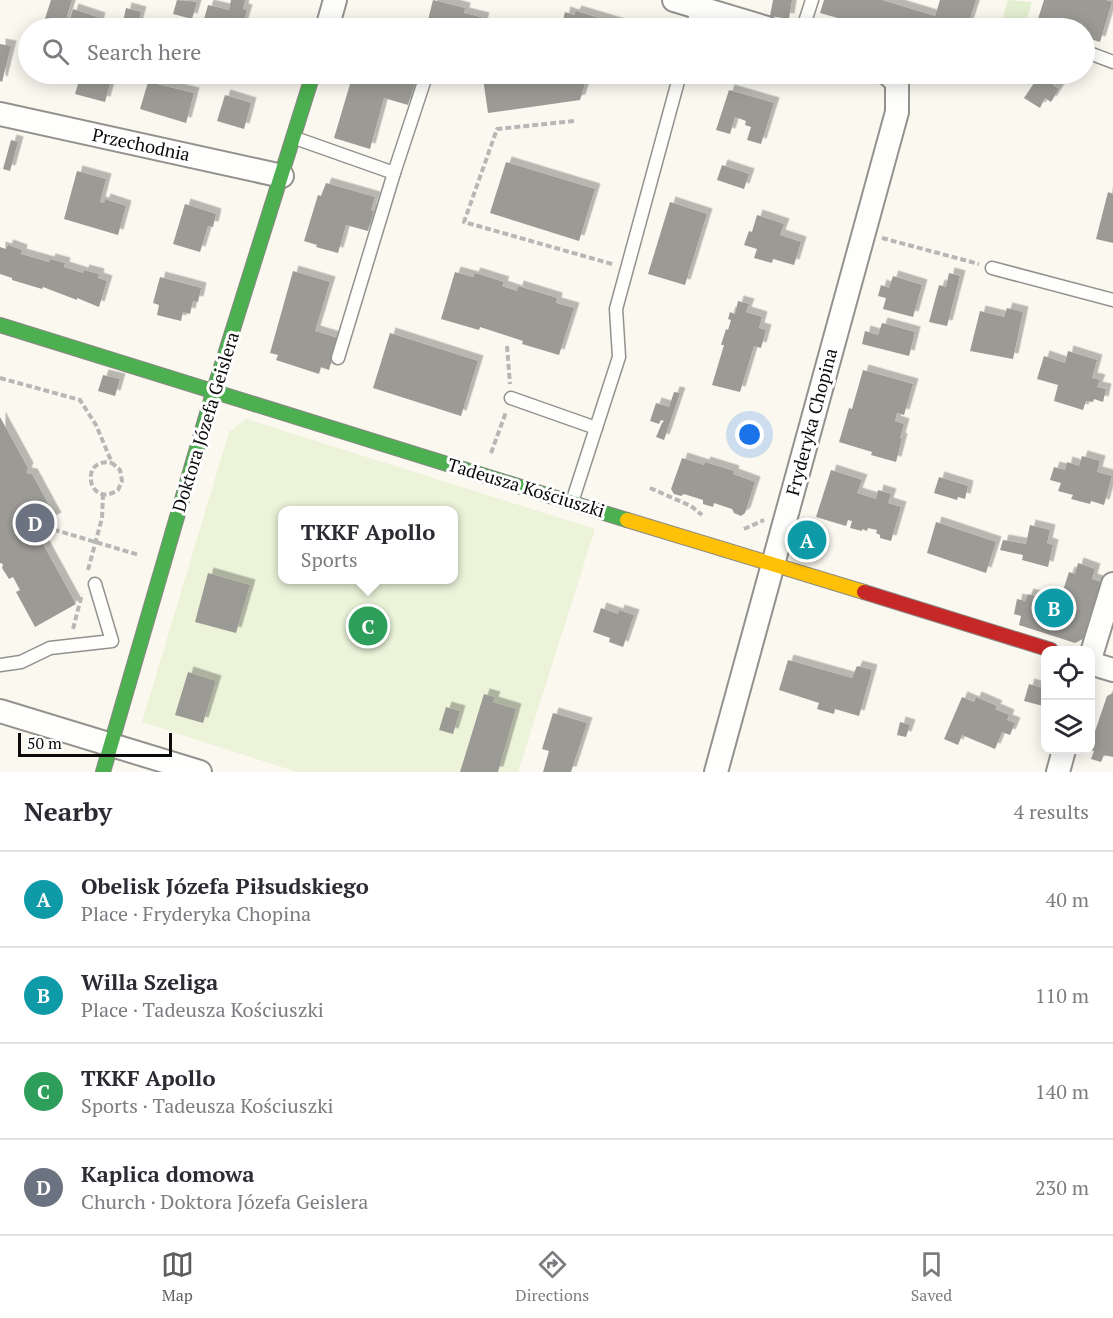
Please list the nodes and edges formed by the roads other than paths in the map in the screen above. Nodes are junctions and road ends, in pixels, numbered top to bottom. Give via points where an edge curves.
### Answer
1 (335, 0) edge
2 (674, 0) edge
3 (812, 0) edge
4 (330, 18) edge
5 (695, 18) edge
6 (806, 18) edge
7 (1095, 55) edge
8 (1113, 62) edge
9 (310, 84) edge
10 (422, 84) edge
11 (677, 84) edge
12 (897, 84) edge
13 (0, 114) edge
14 (294, 138) junction
15 (394, 173) junction
16 (282, 176) junction
17 (992, 268) road end
18 (1113, 300) edge
19 (0, 326) edge
20 (338, 358) dead end
21 (213, 393) junction
22 (511, 398) dead end
23 (596, 428) junction
24 (572, 502) junction
25 (773, 563) junction
26 (89, 581) road end
27 (1113, 584) edge
28 (125, 645) junction
29 (1094, 646) edge
30 (1041, 648) edge
31 (1095, 663) edge
32 (0, 665) edge
33 (1113, 670) edge
34 (0, 711) edge
35 (110, 746) junction
36 (1063, 754) edge
37 (103, 772) edge
38 (200, 772) edge
39 (716, 772) edge
40 (1058, 772) edge

1 - 4 street
2 - 5 street
3 - 6 lane
7 - 8 lane
9 - 14 street, Doktora Józefa Geislera
10 - 15 lane
11 - 23 lane via 616,309 619,357
12 - 25 street, Fryderyka Chopina via 897,112
13 - 16 street, Przechodnia
14 - 15 lane
14 - 16 street, Doktora Józefa Geislera
15 - 20 lane
16 - 21 street, Doktora Józefa Geislera
17 - 18 lane
19 - 21 street, Tadeusza Kościuszki
21 - 24 street, Tadeusza Kościuszki
21 - 28 street, Doktora Józefa Geislera
22 - 23 lane
23 - 24 lane
24 - 25 street, Tadeusza Kościuszki
25 - 30 street, Tadeusza Kościuszki
25 - 39 street, Fryderyka Chopina
26 - 28 lane
27 - 29 street
28 - 32 lane via 50,648 21,662
28 - 35 street, Doktora Józefa Geislera
31 - 33 street
34 - 35 street
35 - 37 street, Doktora Józefa Geislera
35 - 38 street
36 - 40 street

